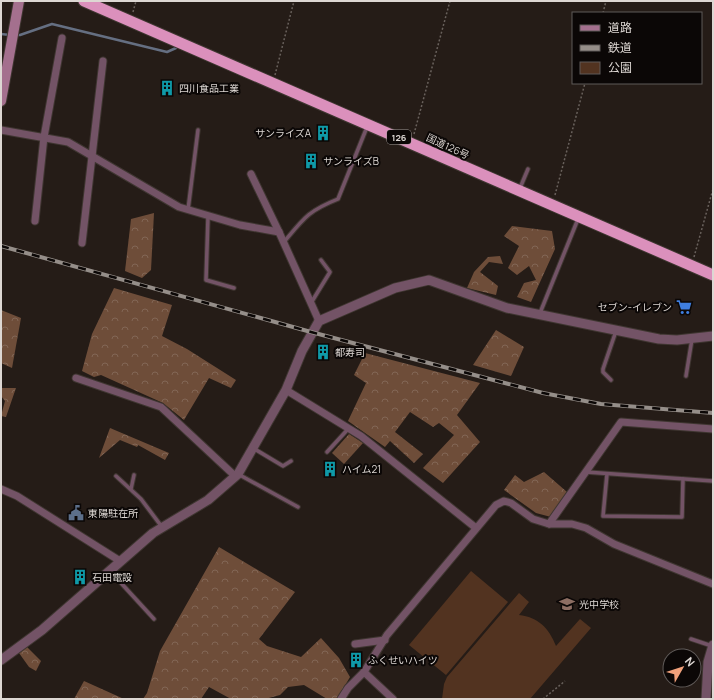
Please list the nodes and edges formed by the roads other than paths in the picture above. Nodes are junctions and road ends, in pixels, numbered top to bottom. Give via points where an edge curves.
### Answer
1 (19, 1) edge
2 (84, 1) edge
3 (62, 38) dead end
4 (104, 61) dead end
5 (1, 101) edge
6 (368, 124) junction
7 (1, 130) edge
8 (198, 130) dead end
9 (44, 137) junction
10 (92, 154) junction
11 (528, 169) dead end
12 (251, 174) dead end
13 (518, 191) junction
14 (188, 210) junction
15 (208, 217) junction
16 (578, 217) junction
17 (35, 222) dead end
18 (279, 232) junction
19 (284, 242) junction
20 (82, 243) dead end
21 (321, 260) dead end
22 (713, 275) edge
23 (234, 288) dead end
24 (311, 303) junction
25 (540, 314) junction
26 (319, 321) junction
27 (616, 330) junction
28 (713, 336) edge
29 (692, 338) junction
30 (686, 376) dead end
31 (76, 378) dead end
32 (611, 380) dead end
33 (286, 390) junction
34 (349, 428) junction
35 (713, 429) edge
36 (252, 448) junction
37 (328, 452) dead end
38 (291, 460) dead end
39 (586, 472) junction
40 (607, 474) junction
41 (134, 475) dead end
42 (237, 475) junction
43 (116, 476) dead end
44 (683, 478) junction
45 (713, 480) edge
46 (1, 489) edge
47 (131, 489) junction
48 (298, 507) dead end
49 (549, 524) junction
50 (162, 527) junction
51 (476, 528) junction
52 (120, 561) junction
53 (110, 570) junction
54 (713, 584) edge
55 (154, 619) dead end
56 (691, 639) dead end
57 (385, 640) junction
58 (355, 644) dead end
59 (713, 645) edge
60 (1, 660) edge
61 (364, 672) junction
62 (341, 699) edge
63 (393, 699) edge
64 (706, 699) edge

1 - 5 main road
2 - 6 highway, 国道126号 / 126
3 - 9 street
4 - 10 street
6 - 13 highway, 国道126号 / 126
6 - 19 lane via 338,199 307,214
7 - 9 street
8 - 14 lane
9 - 10 street via 68,142
9 - 17 street
10 - 14 street
10 - 20 street
11 - 13 lane
12 - 18 street
13 - 16 highway, 国道126号 / 126
14 - 15 street
15 - 18 street via 240,226
15 - 23 lane via 206,280
16 - 22 highway, 国道126号 / 126
16 - 25 lane
18 - 19 street
19 - 24 street
21 - 24 lane via 330,272
24 - 26 street
25 - 26 street via 507,308 429,280 395,288
25 - 27 street
26 - 33 street via 305,345
27 - 29 street via 659,339
27 - 32 lane via 603,369
28 - 29 street
29 - 30 lane
31 - 42 street via 161,407
33 - 34 street
33 - 36 street
34 - 37 lane
34 - 51 street
35 - 39 street via 621,422
36 - 38 lane via 284,466
36 - 42 street
39 - 40 lane
39 - 49 street
40 - 44 lane
40 - 44 lane via 603,516 682,517
41 - 47 lane
42 - 48 lane
42 - 50 street via 208,500
43 - 47 lane
44 - 45 lane
46 - 52 street via 17,496
47 - 50 lane
49 - 51 street via 533,519 504,501 496,505
49 - 54 street via 572,524 586,528 614,544
50 - 52 street
51 - 57 street
52 - 53 street
53 - 55 lane
53 - 60 street via 42,630
56 - 59 lane
57 - 58 street
57 - 61 street
59 - 64 street via 708,662
61 - 62 street
61 - 63 street

